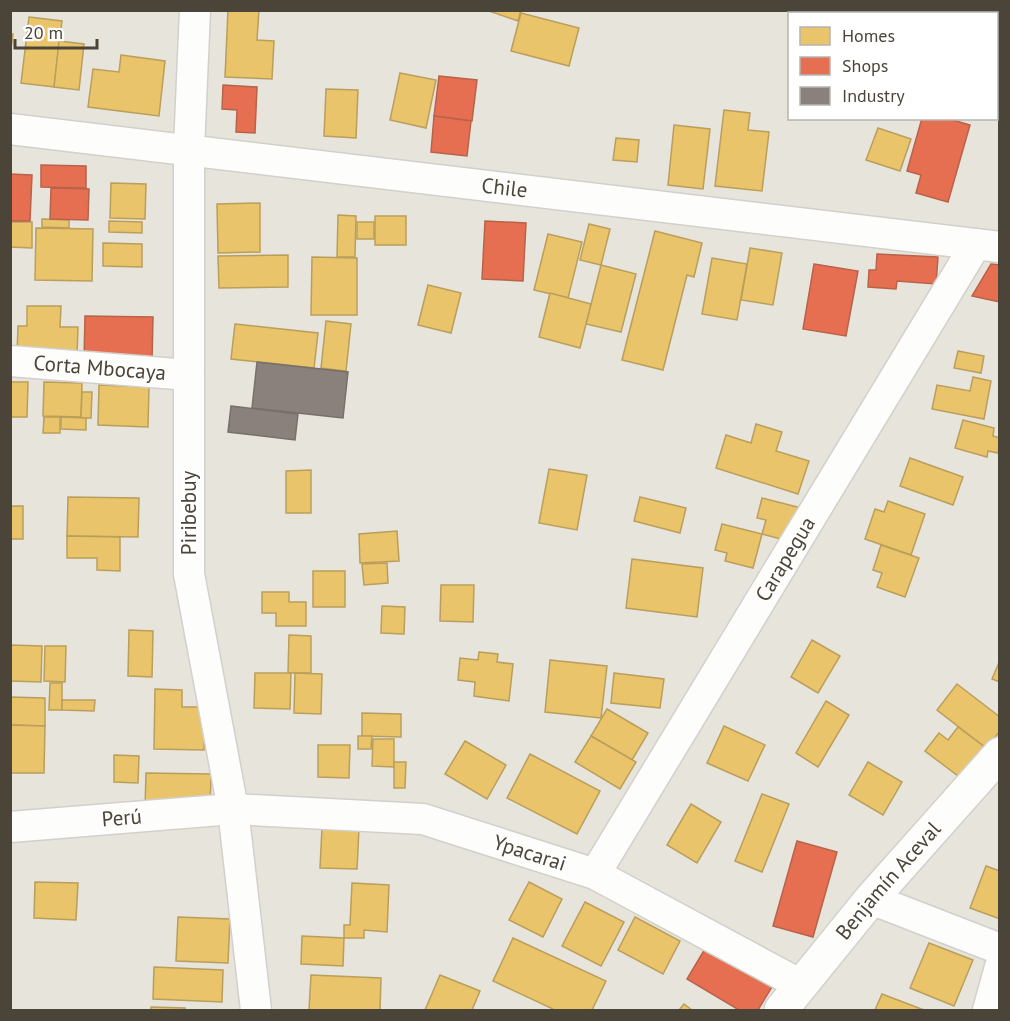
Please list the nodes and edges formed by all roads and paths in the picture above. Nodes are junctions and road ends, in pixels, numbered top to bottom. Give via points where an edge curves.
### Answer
1 (195, 10) edge
2 (10, 129) edge
3 (189, 149) junction
4 (988, 246) edge
5 (10, 361) edge
6 (189, 375) junction
7 (999, 754) edge
8 (233, 809) junction
9 (10, 826) edge
10 (595, 874) junction
11 (871, 899) junction
12 (999, 949) edge
13 (999, 967) edge
14 (801, 985) junction
15 (256, 1011) edge
16 (781, 1011) edge
17 (988, 1011) edge

1 - 3 street, Piribebuy
2 - 3 street, Chile
3 - 4 street, Chile
3 - 6 street, Piribebuy
4 - 10 street, Carapegua
5 - 6 street, Corta Mbocaya
6 - 8 street, Piribebuy via 189,574
7 - 11 street, Benjamín Aceval
8 - 9 street, Perú
8 - 10 street, Ypacarai via 423,819
8 - 15 street, Piribebuy
10 - 14 street, Ypacarai
11 - 12 street
11 - 14 street, Benjamín Aceval
13 - 17 street
14 - 16 street, Benjamín Aceval

